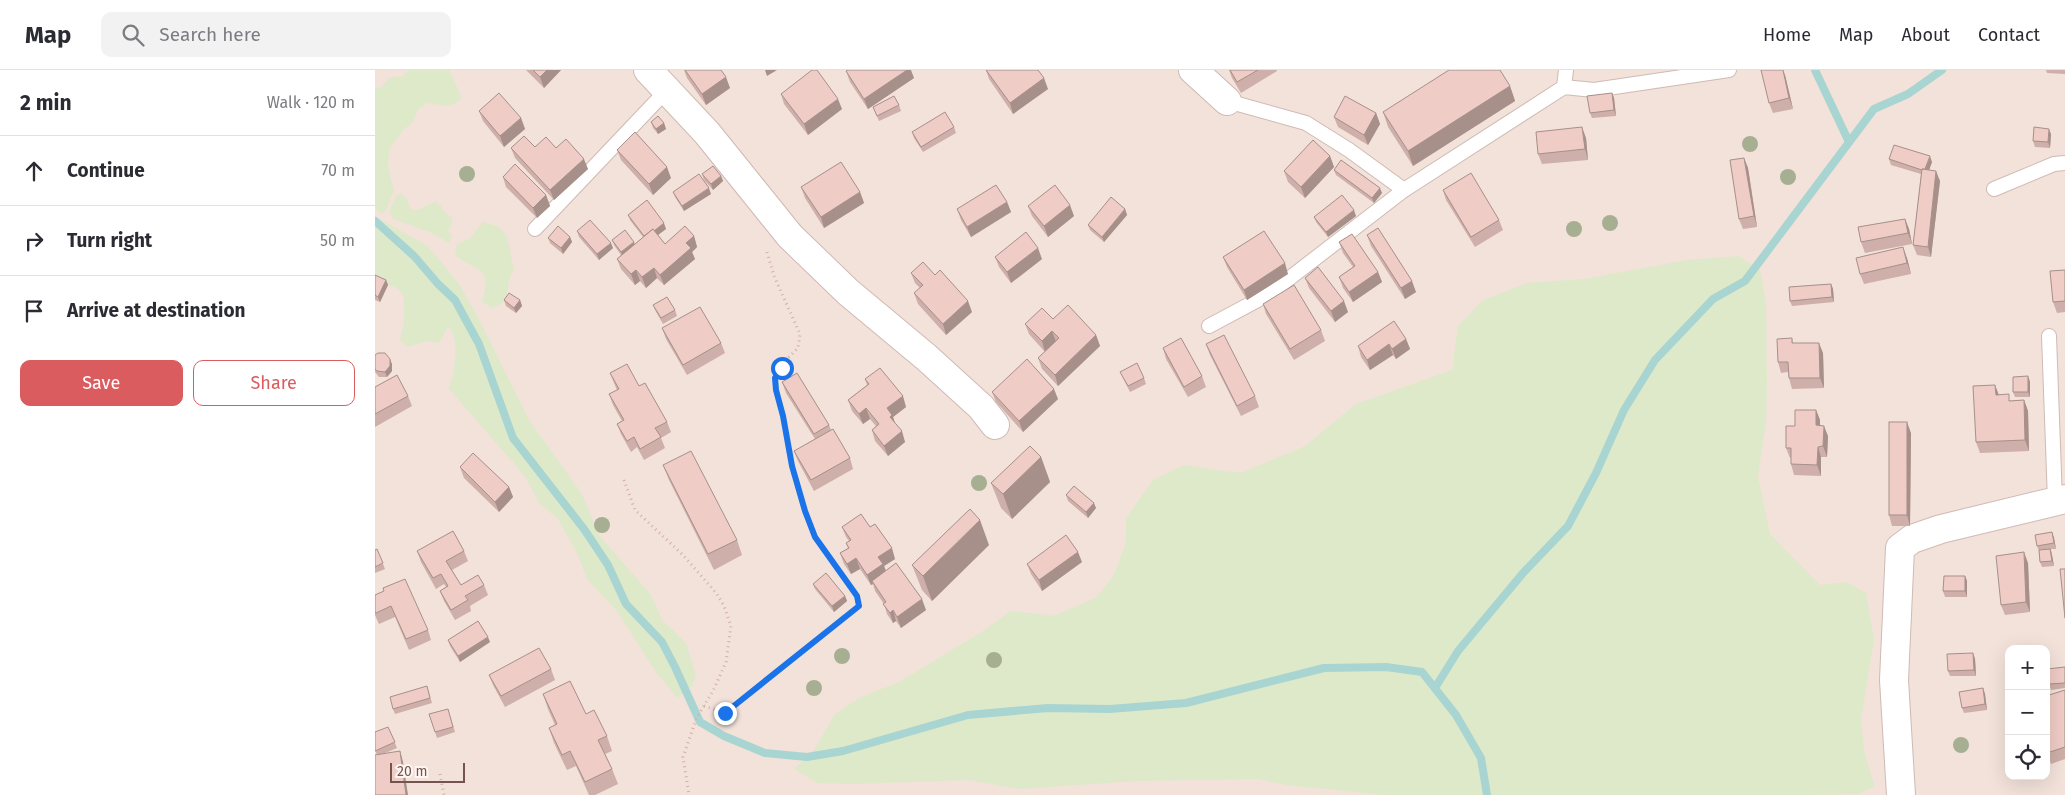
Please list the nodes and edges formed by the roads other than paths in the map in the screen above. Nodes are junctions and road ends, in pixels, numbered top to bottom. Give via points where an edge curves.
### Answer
1 (647, 70) edge
2 (1193, 70) edge
3 (1565, 70) edge
4 (1729, 70) edge
5 (1564, 87) junction
6 (666, 91) junction
7 (1227, 100) joint
8 (2065, 163) edge
9 (1403, 190) junction
10 (1994, 190) dead end
11 (535, 229) dead end
12 (1209, 326) dead end
13 (2049, 336) dead end
14 (995, 425) dead end
15 (2060, 500) edge
16 (1901, 795) edge

1 - 6 street
2 - 7 street
3 - 5 lane
4 - 5 lane via 1594,90
5 - 9 lane
6 - 11 lane
6 - 14 street via 707,133 790,236 848,292 981,407
7 - 9 lane via 1306,123
8 - 10 lane via 2054,164
9 - 12 lane via 1269,294
13 - 15 lane
15 - 16 street via 1941,529 1912,539 1901,548 1894,680

